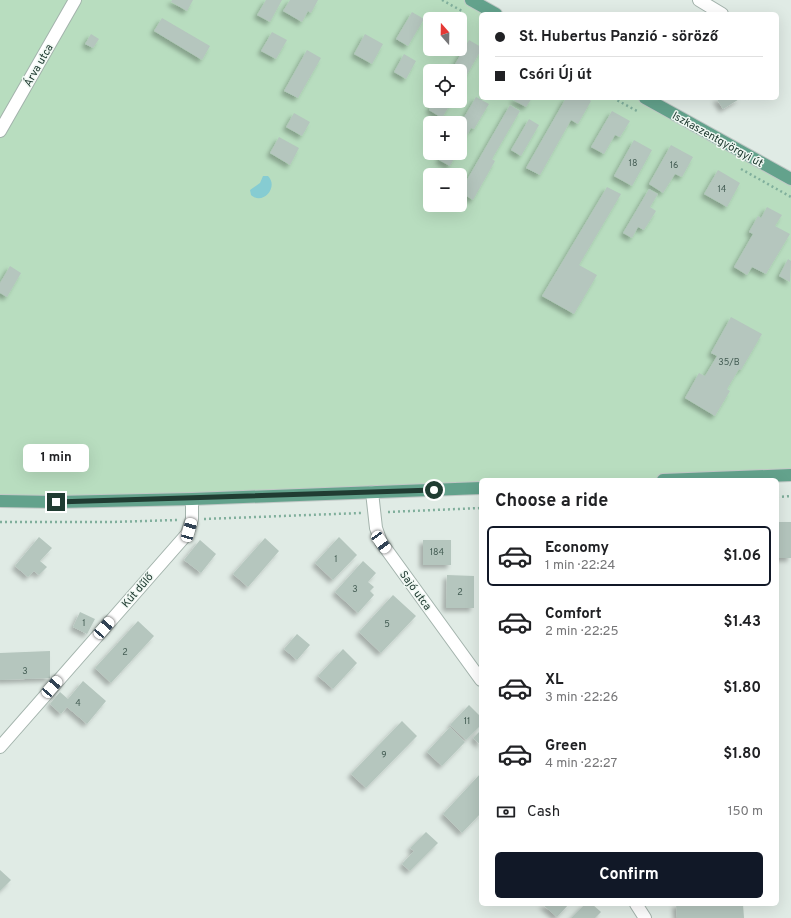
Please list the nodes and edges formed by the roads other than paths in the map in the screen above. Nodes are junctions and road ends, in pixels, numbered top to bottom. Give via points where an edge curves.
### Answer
1 (75, 0) edge
2 (471, 0) edge
3 (699, 0) edge
4 (492, 12) edge
5 (719, 12) edge
6 (649, 100) edge
7 (0, 131) edge
8 (791, 179) edge
9 (791, 475) edge
10 (714, 478) edge
11 (479, 488) edge
12 (372, 492) junction
13 (192, 498) junction
14 (0, 501) edge
15 (479, 677) edge
16 (0, 747) edge
17 (637, 906) edge
18 (645, 918) edge

1 - 7 street, Árva utca
2 - 4 main road
3 - 5 street
6 - 8 main road, Iszkaszentgyörgyi út
9 - 10 main road
11 - 12 main road
12 - 13 main road
12 - 15 street, Sajó utca via 373,512 381,542
13 - 14 main road
13 - 16 street, Kút dűlő via 192,519 187,534
17 - 18 street

